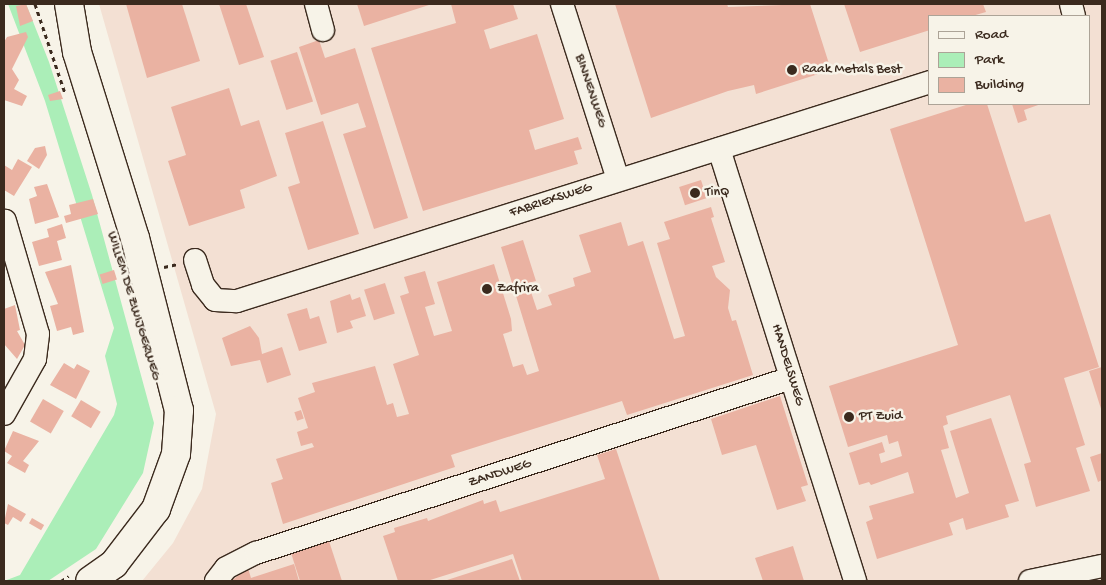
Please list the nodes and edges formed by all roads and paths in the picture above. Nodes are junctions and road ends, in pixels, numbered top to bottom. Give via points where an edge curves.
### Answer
1 (35, 4) edge
2 (53, 4) edge
3 (69, 4) edge
4 (316, 4) edge
5 (562, 4) edge
6 (322, 30) dead end
7 (77, 52) junction
8 (928, 83) edge
9 (66, 97) dead end
10 (719, 149) junction
11 (618, 179) junction
12 (4, 220) edge
13 (195, 260) dead end
14 (791, 378) junction
15 (6, 403) edge
16 (1102, 566) edge
17 (83, 577) edge
18 (61, 581) edge
19 (216, 581) edge
20 (855, 581) edge
21 (1030, 581) edge

1 - 9 path
2 - 7 main road, WILLEM DE ZWIJGERWEG via 61,27
3 - 7 main road, WILLEM DE ZWIJGERWEG
4 - 6 street
5 - 11 street, BINNENWEG
7 - 17 main road, WILLEM DE ZWIJGERWEG via 135,238 179,410 176,454 156,509 114,564
8 - 10 street, FABRIEKSWEG
10 - 11 street, FABRIEKSWEG
10 - 14 street, HANDELSWEG
11 - 13 street, FABRIEKSWEG via 237,301 215,300 203,285
12 - 15 street via 38,334 35,360
14 - 19 street, ZANDWEG via 256,553 226,568
14 - 20 street, HANDELSWEG
16 - 21 street
17 - 18 path

